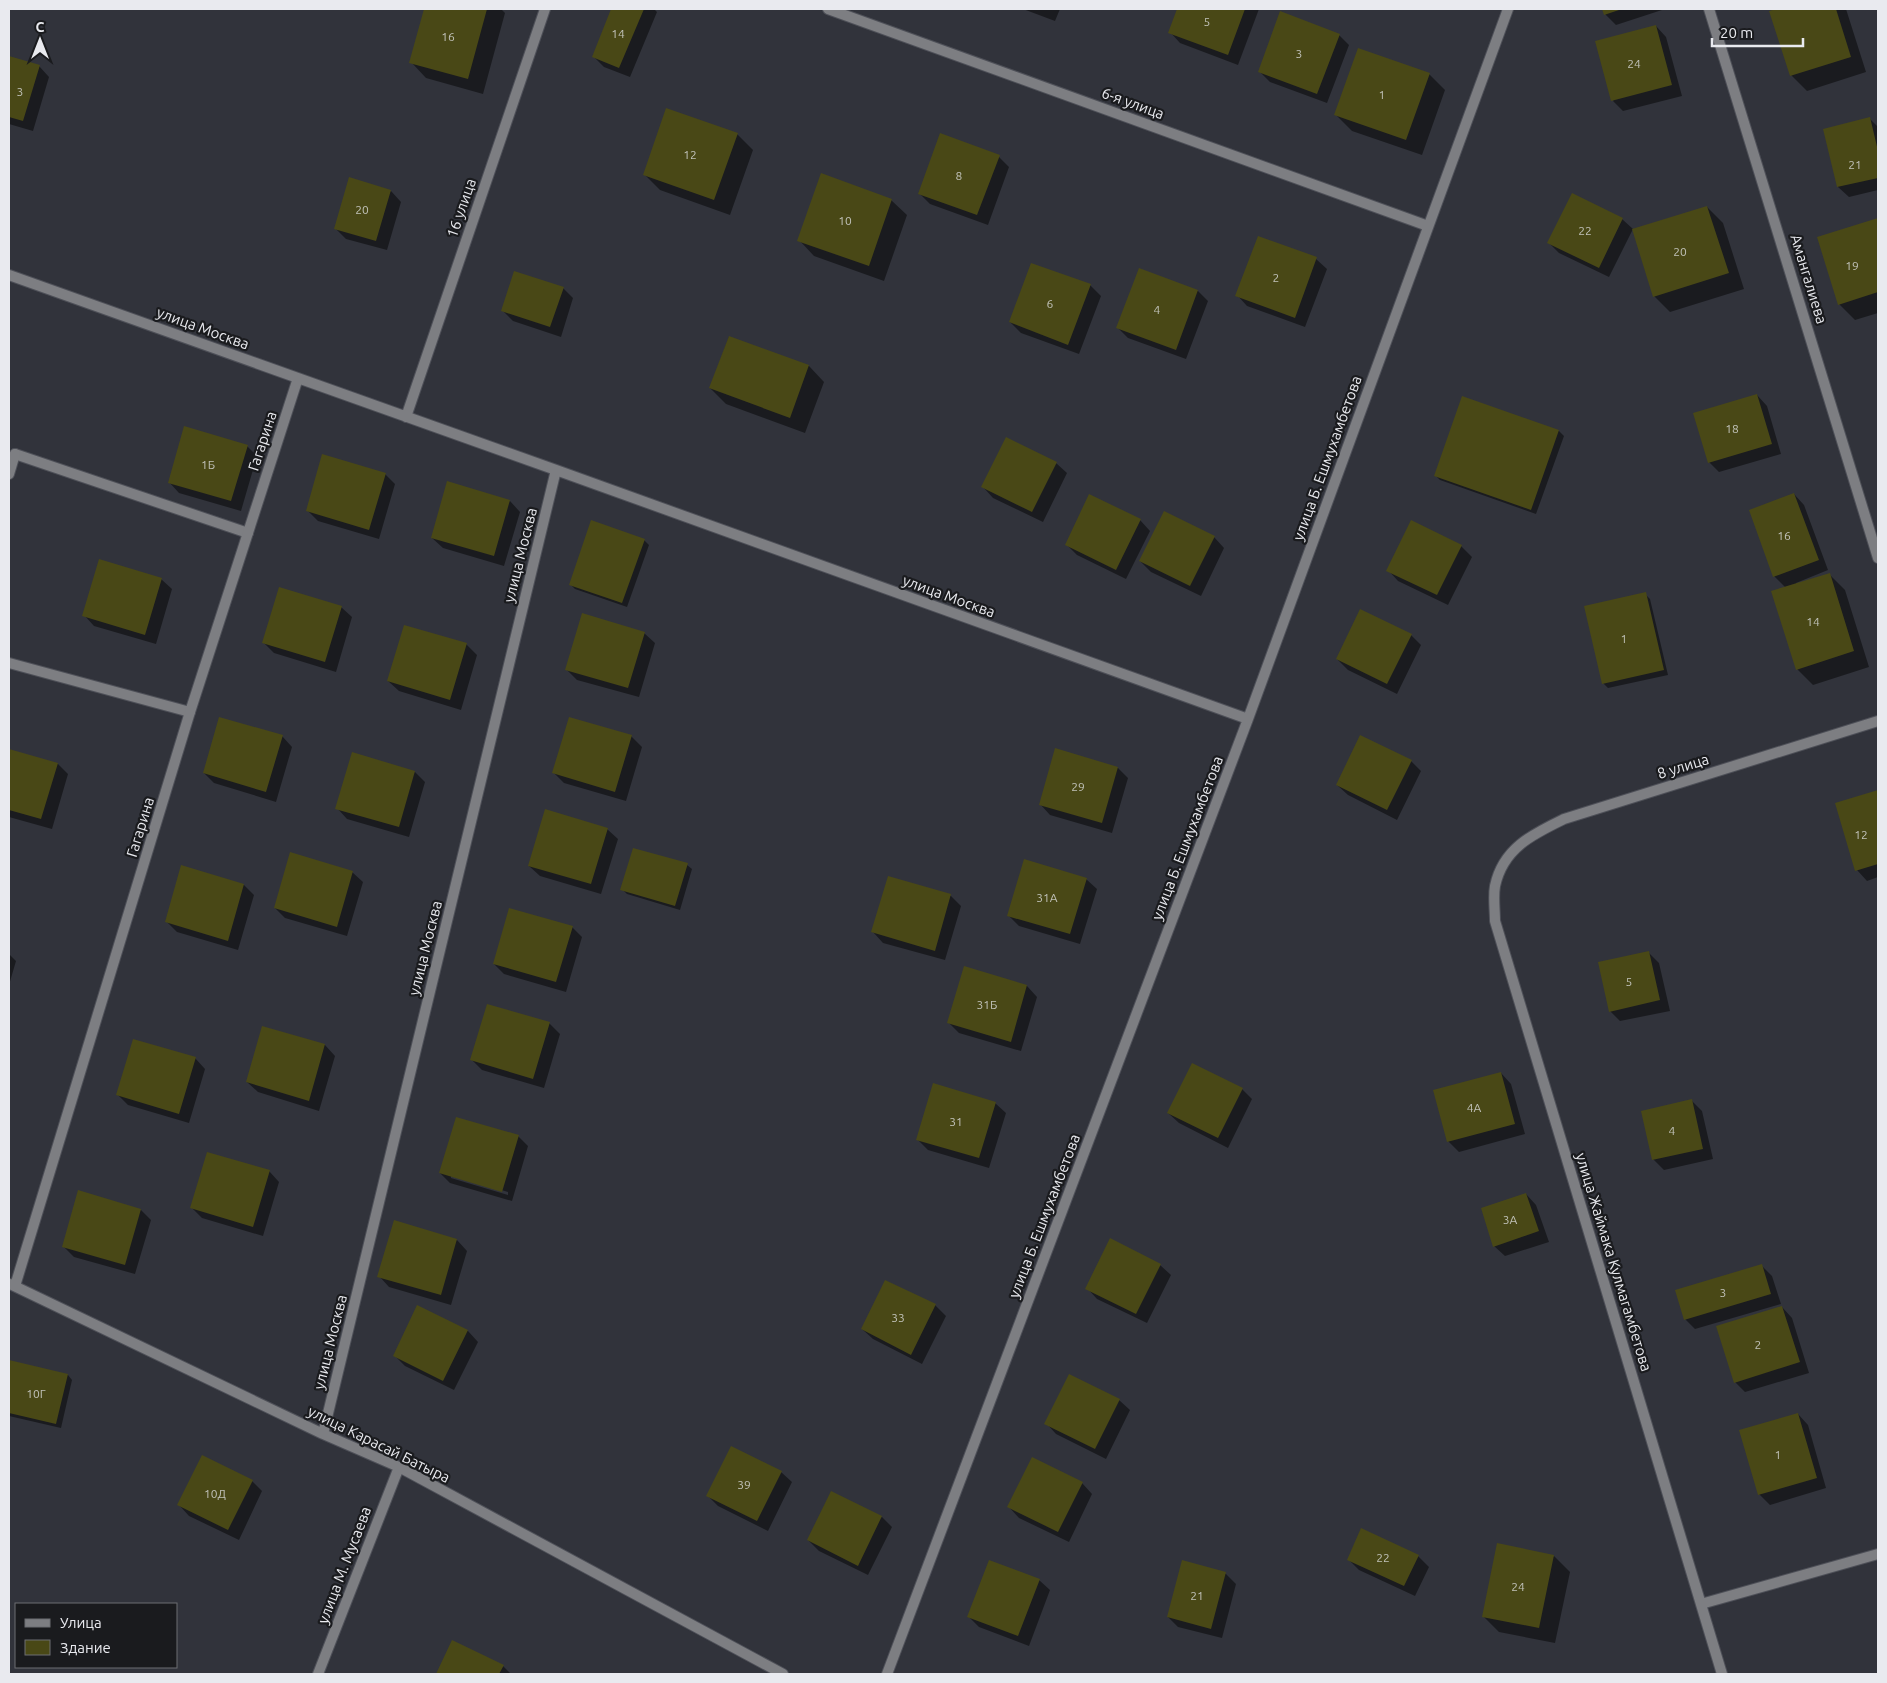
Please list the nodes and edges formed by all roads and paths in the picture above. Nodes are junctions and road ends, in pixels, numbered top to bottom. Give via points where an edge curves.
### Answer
1 (545, 9) edge
2 (828, 9) edge
3 (1508, 9) edge
4 (1709, 9) edge
5 (1428, 226) junction
6 (9, 275) edge
7 (298, 378) junction
8 (406, 417) junction
9 (556, 470) junction
10 (9, 474) edge
11 (248, 532) junction
12 (1878, 558) edge
13 (9, 663) edge
14 (190, 712) junction
15 (1248, 719) junction
16 (1878, 721) edge
17 (1506, 858) joint
18 (12, 1284) edge
19 (323, 1434) junction
20 (399, 1467) junction
21 (1878, 1554) edge
22 (1701, 1604) junction
23 (318, 1674) edge
24 (783, 1674) edge
25 (887, 1674) edge
26 (1722, 1674) edge

1 - 8 street, 16 улица
2 - 5 street, 6-я улица
3 - 5 street, улица Б. Ешмухамбетова
4 - 12 street, Амангалиева
5 - 15 street, улица Б. Ешмухамбетова
6 - 7 street, улица Москва
7 - 8 street, улица Москва
7 - 11 street, Гагарина
8 - 9 street, улица Москва
9 - 15 street, улица Москва
9 - 19 street, улица Москва
10 - 11 street via 15,454
11 - 14 street, Гагарина
13 - 14 street
14 - 18 street, Гагарина
15 - 25 street, улица Б. Ешмухамбетова
16 - 17 street, 8 улица via 1564,819 1528,837
17 - 22 street, улица Жаймака Кулмагамбетова via 1496,886 1495,921
18 - 19 street, улица Карасай Батыра
19 - 20 street, улица Карасай Батыра
20 - 23 street, улица М. Мусаева
20 - 24 street, улица Карасай Батыра
21 - 22 street
22 - 26 street, улица Жаймака Кулмагамбетова

